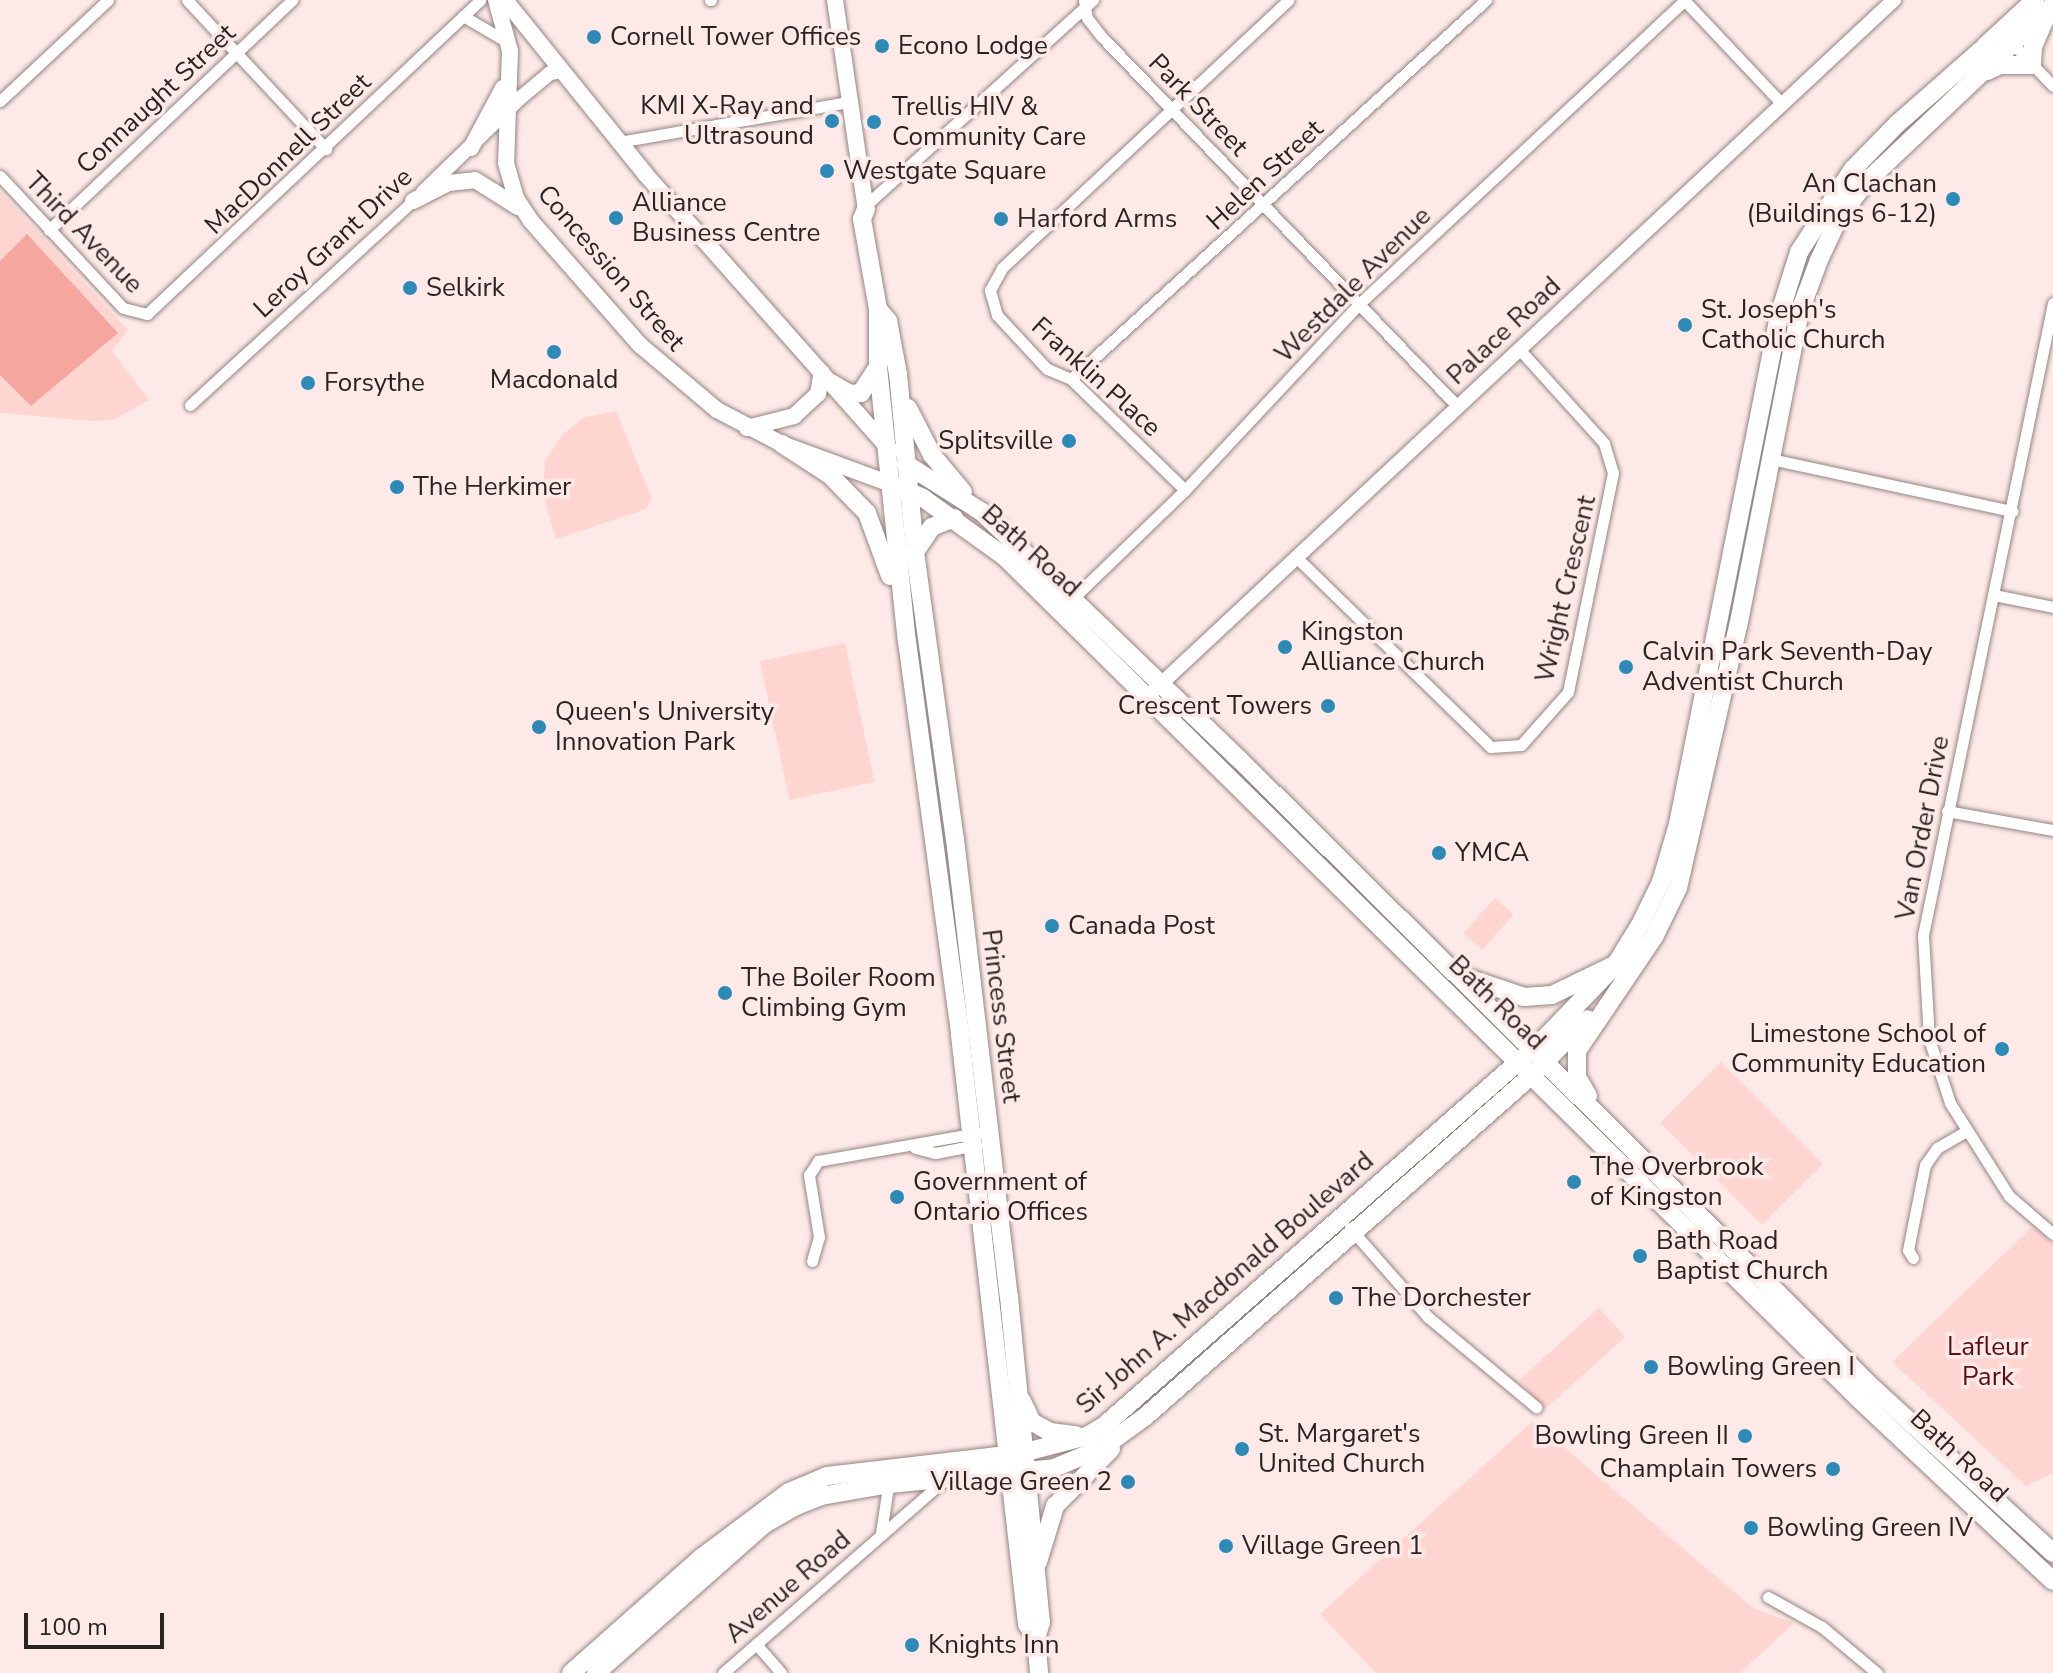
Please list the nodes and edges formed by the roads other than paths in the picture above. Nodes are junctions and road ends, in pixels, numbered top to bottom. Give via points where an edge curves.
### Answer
1 (108, 0) edge
2 (187, 0) edge
3 (292, 0) edge
4 (480, 0) edge
5 (496, 0) edge
6 (505, 0) edge
7 (835, 0) edge
8 (1288, 0) edge
9 (1486, 0) edge
10 (1685, 0) edge
11 (1894, 0) edge
12 (1087, 2) edge
13 (2046, 4) edge
14 (463, 16) junction
15 (2018, 16) junction
16 (509, 43) junction
17 (2012, 43) junction
18 (1980, 51) junction
19 (237, 52) junction
20 (2032, 65) junction
21 (510, 67) junction
22 (563, 71) junction
23 (1980, 74) junction
24 (2053, 86) edge
25 (0, 101) edge
26 (849, 102) junction
27 (1782, 104) junction
28 (1171, 109) junction
29 (507, 114) junction
30 (619, 142) junction
31 (471, 148) junction
32 (326, 149) junction
33 (0, 176) edge
34 (413, 201) junction
35 (1264, 206) junction
36 (866, 207) junction
37 (531, 221) junction
38 (49, 230) junction
39 (2053, 303) edge
40 (1359, 304) junction
41 (878, 309) junction
42 (138, 316) joint
43 (1520, 350) junction
44 (878, 367) junction
45 (898, 374) junction
46 (827, 378) junction
47 (1071, 379) junction
48 (190, 405) dead end
49 (1458, 407) junction
50 (1758, 419) junction
51 (745, 428) junction
52 (782, 444) junction
53 (885, 446) junction
54 (1771, 459) junction
55 (906, 464) junction
56 (888, 483) junction
57 (1744, 485) junction
58 (1185, 490) junction
59 (909, 492) junction
60 (2012, 511) junction
61 (982, 512) junction
62 (954, 518) junction
63 (915, 552) junction
64 (1297, 558) junction
65 (1994, 595) junction
66 (1066, 605) junction
67 (2053, 607) edge
68 (907, 641) junction
69 (1154, 691) junction
70 (1947, 811) junction
71 (2053, 830) edge
72 (1616, 964) junction
73 (1452, 970) junction
74 (1623, 982) junction
75 (1532, 1061) junction
76 (1965, 1132) junction
77 (1616, 1133) junction
78 (981, 1139) junction
79 (1348, 1225) junction
80 (2053, 1234) edge
81 (1913, 1258) dead end
82 (812, 1261) dead end
83 (1016, 1390) junction
84 (1536, 1407) dead end
85 (1146, 1416) junction
86 (1087, 1436) junction
87 (1014, 1454) junction
88 (1017, 1473) junction
89 (889, 1476) junction
90 (947, 1477) junction
91 (881, 1534) junction
92 (2053, 1553) edge
93 (1035, 1577) junction
94 (2053, 1581) edge
95 (1768, 1597) dead end
96 (1036, 1638) junction
97 (756, 1644) junction
98 (571, 1673) edge
99 (596, 1673) edge
100 (723, 1673) edge
101 (781, 1673) edge
102 (1039, 1673) edge
103 (1877, 1673) edge

1 - 25 street
2 - 19 street
3 - 19 street, Connaught Street
4 - 14 street, MacDonnell Street
5 - 16 main road, Concession Street
6 - 22 main road
7 - 26 main road, Princess Street
8 - 28 street
9 - 35 street, Helen Street
10 - 27 street
10 - 40 street, Westdale Avenue
11 - 27 street, Palace Road
12 - 28 street, Park Street via 1101,36
12 - 36 street
13 - 15 main road
13 - 17 main road
13 - 20 main road
14 - 16 street
14 - 32 street, MacDonnell Street
15 - 17 main road
15 - 18 main road
16 - 21 main road, Concession Street
17 - 18 main road
17 - 20 street
17 - 23 main road
18 - 50 main road, Sir John A. Macdonald Boulevard via 1864,158 1822,211 1799,252 1779,316
19 - 32 street
19 - 38 street, Connaught Street
20 - 23 main road via 2000,65
20 - 24 street
21 - 29 main road, Concession Street
21 - 31 main road via 490,120
22 - 29 street, Leroy Grant Drive
22 - 30 main road
23 - 54 main road via 1865,183 1838,219 1800,311
26 - 30 street
26 - 36 main road, Princess Street
27 - 43 street, Palace Road
28 - 35 street, Park Street
28 - 47 street, Franklin Place via 999,271 990,290 997,315 1047,369
29 - 31 street, Leroy Grant Drive
29 - 37 main road, Concession Street via 508,178
30 - 46 main road
31 - 34 street, Leroy Grant Drive
32 - 42 street, MacDonnell Street via 154,310
33 - 38 street, Third Avenue
34 - 37 main road via 448,183 475,180 497,190
34 - 48 street, Leroy Grant Drive
35 - 40 street, Park Street
35 - 47 street, Helen Street
36 - 41 main road, Princess Street via 874,233 869,243
37 - 51 main road, Concession Street via 640,345
38 - 42 street, Third Avenue via 123,308
39 - 60 street, Van Order Drive
40 - 49 street, Park Street
40 - 58 street, Westdale Avenue
41 - 44 main road, Princess Street
41 - 45 main road, Princess Street via 888,321
43 - 49 street, Palace Road
43 - 64 street, Wright Crescent via 1604,443 1613,473 1568,692 1521,745 1491,747
44 - 46 main road via 861,393 850,394
44 - 53 main road, Princess Street
45 - 55 main road, Princess Street
45 - 61 main road via 915,430
46 - 51 main road via 794,416
46 - 53 main road
47 - 58 street, Franklin Place
49 - 64 street, Palace Road
50 - 54 main road via 1760,445
50 - 57 main road, Sir John A. Macdonald Boulevard
51 - 52 main road, Concession Street
52 - 56 main road, Concession Street
52 - 68 main road via 830,475 873,523
53 - 55 main road
53 - 56 main road, Princess Street
54 - 57 main road
54 - 60 street
54 - 74 main road via 1678,888 1654,937
55 - 59 main road, Princess Street
55 - 61 main road, Bath Road
56 - 59 main road, Bath Road
56 - 68 main road, Princess Street
57 - 72 main road, Sir John A. Macdonald Boulevard via 1678,824 1661,882
58 - 66 street, Westdale Avenue
59 - 62 main road, Bath Road
59 - 63 main road, Princess Street
60 - 65 street, Van Order Drive
61 - 66 main road, Bath Road
62 - 63 main road via 932,527
62 - 66 main road, Bath Road
63 - 78 main road, Princess Street
64 - 69 street, Palace Road
65 - 67 street
65 - 70 street, Van Order Drive
66 - 69 main road, Bath Road
68 - 78 main road, Princess Street
69 - 73 main road, Bath Road
69 - 75 main road, Bath Road
70 - 71 street
70 - 76 street, Van Order Drive via 1923,935 1924,1002 1941,1078
72 - 73 main road via 1578,986 1524,997
72 - 75 main road, Sir John A. Macdonald Boulevard
73 - 75 main road, Bath Road
74 - 75 main road, Sir John A. Macdonald Boulevard
74 - 77 main road via 1585,1036 1575,1067 1582,1088
75 - 77 main road, Bath Road
75 - 79 main road, Sir John A. Macdonald Boulevard
75 - 94 main road, Bath Road via 1858,1398
76 - 80 street, Van Order Drive via 2009,1196
76 - 81 street via 1937,1148 1925,1165 1908,1250
77 - 92 main road, Bath Road via 1873,1388
78 - 82 street via 812,1166 819,1237
78 - 83 main road, Princess Street
78 - 87 main road, Princess Street
79 - 84 street via 1428,1317
79 - 85 main road, Sir John A. Macdonald Boulevard
79 - 86 main road, Sir John A. Macdonald Boulevard
83 - 86 main road via 1032,1422 1050,1432
83 - 87 main road, Princess Street
85 - 88 main road, Sir John A. Macdonald Boulevard via 1082,1459
85 - 93 main road via 1055,1506
86 - 87 main road, Sir John A. Macdonald Boulevard
87 - 88 main road, Princess Street
87 - 89 main road, Sir John A. Macdonald Boulevard
88 - 90 main road, Sir John A. Macdonald Boulevard
88 - 93 main road, Princess Street
88 - 96 main road, Princess Street via 1027,1624
89 - 90 main road, Sir John A. Macdonald Boulevard
89 - 91 street, Avenue Road
89 - 98 main road, Sir John A. Macdonald Boulevard via 827,1476 759,1510
89 - 99 main road, Sir John A. Macdonald Boulevard via 821,1496 763,1525
90 - 91 street, Avenue Road
91 - 97 street, Avenue Road
93 - 96 main road, Princess Street via 1041,1622
95 - 103 street via 1822,1627
96 - 102 main road, Princess Street
97 - 100 street, Avenue Road
97 - 101 street

